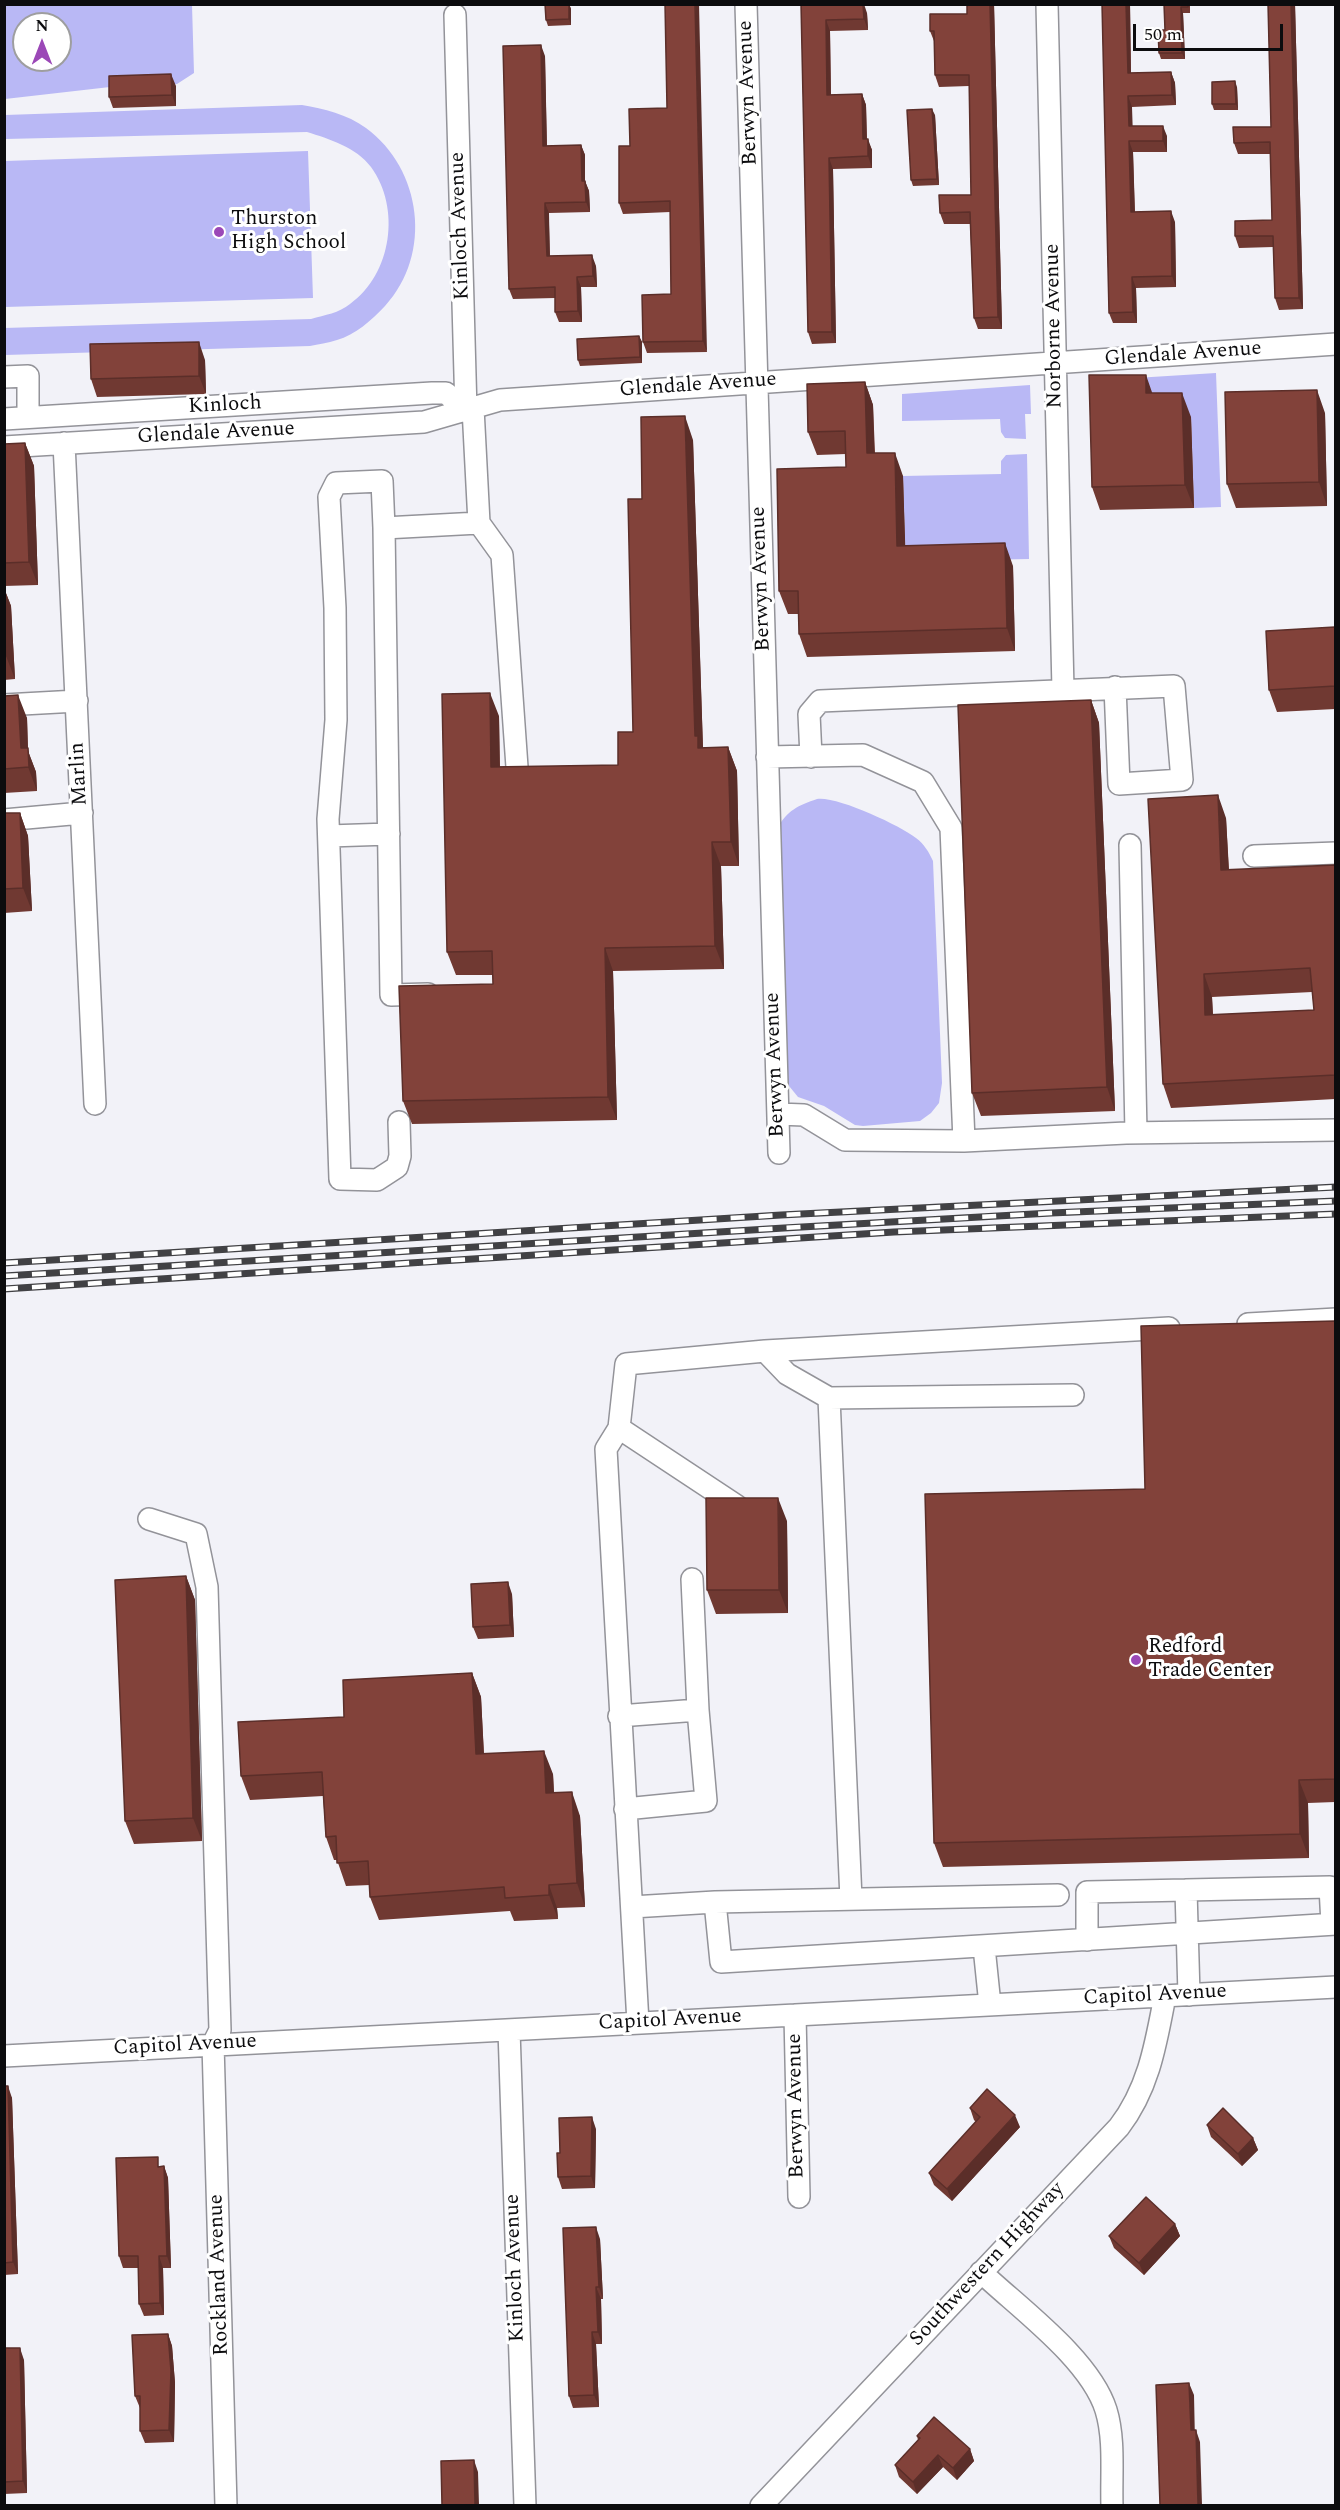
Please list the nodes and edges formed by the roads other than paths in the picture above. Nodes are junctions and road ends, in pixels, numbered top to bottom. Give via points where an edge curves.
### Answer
1 (746, 4) edge
2 (1047, 4) edge
3 (455, 15) dead end
4 (1335, 344) edge
5 (1056, 364) junction
6 (4, 377) edge
7 (756, 382) junction
8 (470, 410) junction
9 (28, 417) junction
10 (4, 419) edge
11 (64, 443) junction
12 (4, 447) edge
13 (479, 523) junction
14 (384, 528) junction
15 (1115, 687) junction
16 (1063, 690) junction
17 (76, 700) junction
18 (4, 705) edge
19 (767, 757) junction
20 (811, 757) junction
21 (518, 767) edge
22 (82, 813) junction
23 (4, 820) edge
24 (389, 834) junction
25 (329, 836) junction
26 (1130, 845) dead end
27 (1335, 853) edge
28 (1254, 856) dead end
29 (446, 994) edge
30 (95, 1104) dead end
31 (778, 1114) junction
32 (399, 1122) dead end
33 (1335, 1130) edge
34 (1136, 1132) junction
35 (964, 1141) junction
36 (779, 1153) dead end
37 (1335, 1319) edge
38 (1228, 1325) edge
39 (1193, 1327) edge
40 (765, 1351) junction
41 (1073, 1395) dead end
42 (829, 1398) junction
43 (619, 1428) junction
44 (737, 1506) edge
45 (149, 1519) dead end
46 (692, 1580) dead end
47 (698, 1710) junction
48 (619, 1716) junction
49 (625, 1809) junction
50 (1186, 1890) junction
51 (1058, 1895) dead end
52 (851, 1899) junction
53 (715, 1902) junction
54 (632, 1907) junction
55 (1334, 1924) edge
56 (1186, 1934) junction
57 (1087, 1940) junction
58 (984, 1947) junction
59 (1335, 1987) edge
60 (1189, 1995) junction
61 (1165, 1996) junction
62 (990, 2005) junction
63 (795, 2015) junction
64 (638, 2023) junction
65 (509, 2030) junction
66 (213, 2044) junction
67 (4, 2056) edge
68 (799, 2197) dead end
69 (981, 2271) junction
70 (226, 2505) edge
71 (525, 2505) edge
72 (761, 2505) edge
73 (1112, 2505) edge

1 - 7 street, Berwyn Avenue
2 - 5 street, Norborne Avenue
3 - 8 street, Kinloch Avenue
4 - 5 street, Glendale Avenue
5 - 7 street, Glendale Avenue
5 - 16 street, Norborne Avenue
6 - 9 street via 28,376
7 - 8 street, Glendale Avenue via 500,400
7 - 19 street, Berwyn Avenue
8 - 9 street, Kinloch via 446,393
8 - 11 street, Glendale Avenue via 424,422
8 - 13 street, Kinloch Avenue
9 - 10 street, Kinloch
11 - 12 street, Glendale Avenue
11 - 17 street, Marlin
13 - 14 street
13 - 21 street via 502,555
14 - 24 street
14 - 25 street via 382,481 336,483 329,497 336,720
15 - 15 street via 1174,686 1182,780 1119,784
15 - 16 street
16 - 20 street via 820,701 809,714
17 - 18 street
17 - 22 street, Marlin
19 - 20 street
19 - 31 street, Berwyn Avenue
20 - 35 street via 863,755 923,782 951,828
22 - 23 street
22 - 30 street, Marlin
24 - 25 street
24 - 29 street via 391,995
25 - 32 street via 340,1179 377,1180 397,1167
26 - 34 street
27 - 28 street
31 - 35 street via 804,1115 845,1140
31 - 36 street, Berwyn Avenue
33 - 34 street
34 - 35 street
37 - 38 street
39 - 40 street
40 - 42 street via 787,1374
40 - 43 street via 626,1364
41 - 42 street
42 - 52 street
43 - 44 street
43 - 48 street via 606,1449
45 - 66 street, Rockland Avenue via 196,1534 207,1587 220,2030
46 - 47 street
47 - 48 street
47 - 49 street via 706,1801
48 - 49 street
49 - 54 street
50 - 55 street via 1330,1887
50 - 56 street
50 - 57 street via 1087,1892
51 - 52 street
52 - 53 street
53 - 54 street
53 - 58 street via 721,1962
54 - 64 street
55 - 56 street
56 - 57 street
56 - 60 street
57 - 58 street
58 - 62 street
59 - 60 street, Capitol Avenue
60 - 61 street, Capitol Avenue
61 - 62 street, Capitol Avenue
61 - 69 street, Southwestern Highway via 1147,2078 1133,2109
62 - 63 street, Capitol Avenue
63 - 64 street, Capitol Avenue
63 - 68 street, Berwyn Avenue
64 - 65 street, Capitol Avenue
65 - 66 street, Capitol Avenue
65 - 71 street, Kinloch Avenue
66 - 67 street, Capitol Avenue
66 - 70 street, Rockland Avenue
69 - 72 street, Southwestern Highway
69 - 73 street via 1081,2365 1096,2386 1106,2410 1110,2436

